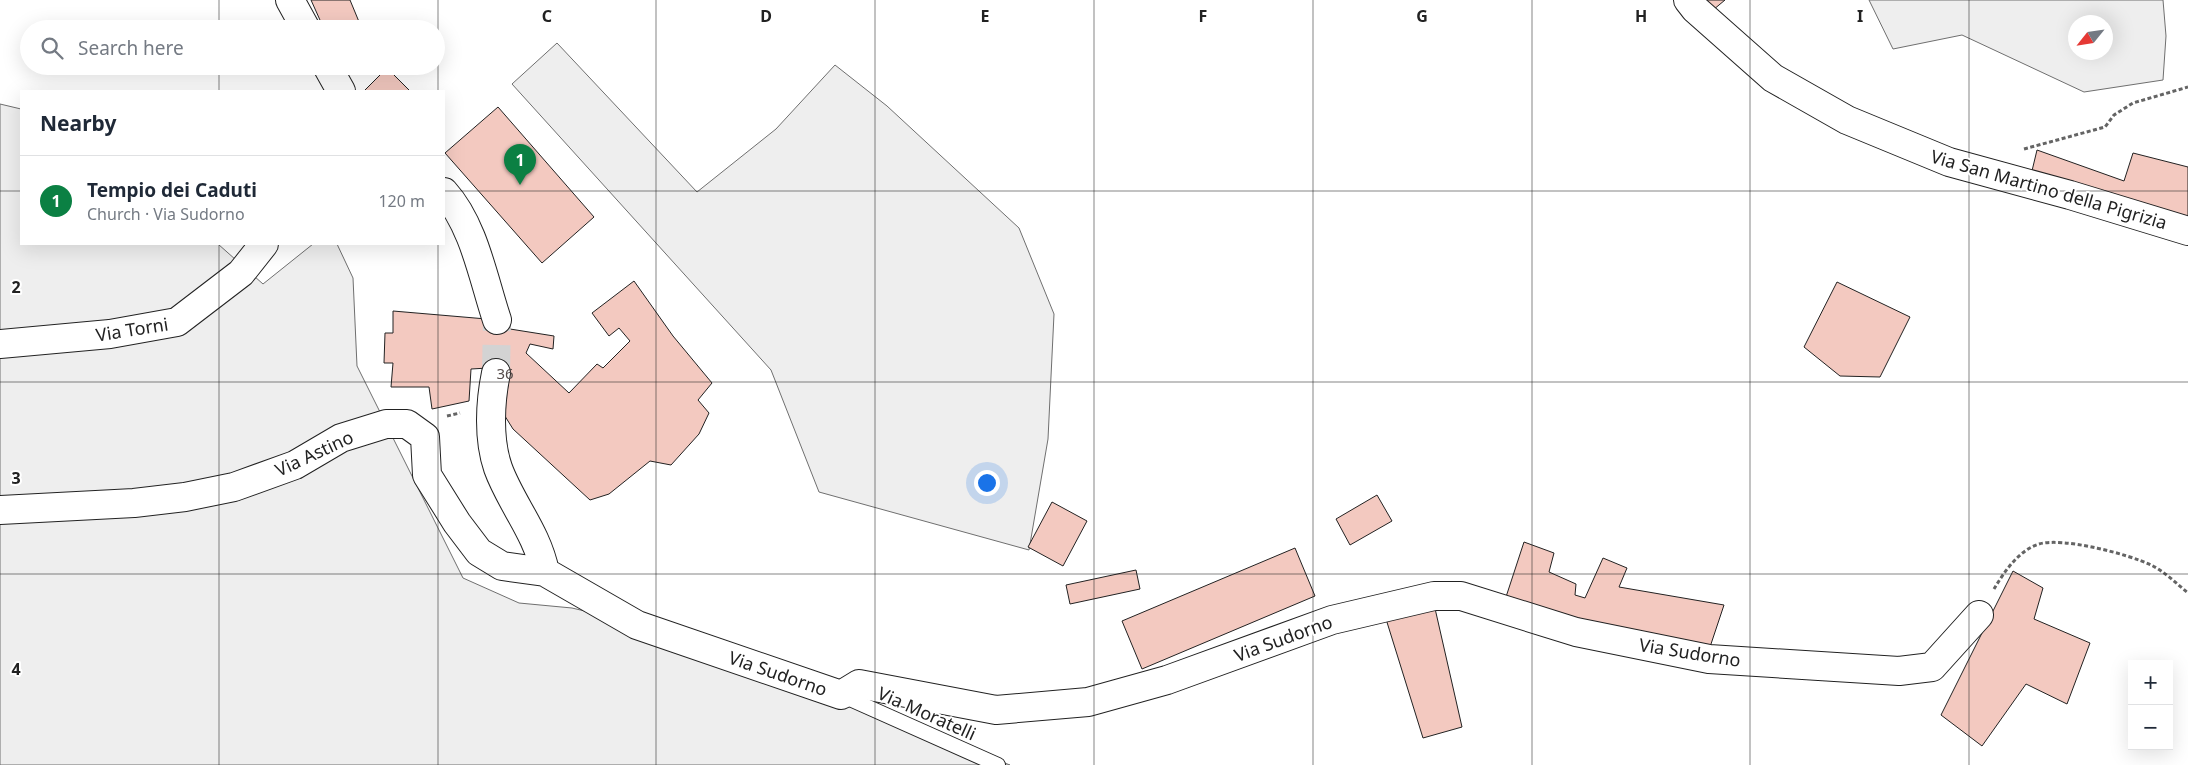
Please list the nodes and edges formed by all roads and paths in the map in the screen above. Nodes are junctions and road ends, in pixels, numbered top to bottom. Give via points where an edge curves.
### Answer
1 (290, 0) edge
2 (1688, 0) edge
3 (301, 20) edge
4 (332, 75) edge
5 (2188, 86) edge
6 (340, 90) edge
7 (2015, 150) dead end
8 (445, 193) edge
9 (2188, 231) edge
10 (263, 245) edge
11 (497, 320) tunnel mouth
12 (0, 344) edge
13 (496, 373) tunnel mouth
14 (0, 510) edge
15 (545, 572) junction
16 (2188, 593) edge
17 (1979, 615) joint
18 (841, 695) junction
19 (998, 765) edge

1 - 3 street
2 - 9 street, Via San Martino della Pigrizia via 1773,78 1847,120 1948,162
4 - 6 street
5 - 7 path via 2133,103 2114,115 2105,127
8 - 11 street via 456,205 472,241
10 - 12 street, Via Torni via 241,273 177,322 110,334
13 - 15 street via 491,396 498,467 541,550
14 - 15 street, Via Astino via 134,503 234,487 295,465 341,438 386,424 407,424 425,437 428,475 478,552 502,566
15 - 18 street, Via Sudorno via 637,625
16 - 17 path via 2152,565 2059,541 2038,544 2008,566
17 - 18 street, Via Sudorno via 1932,667 1899,672 1709,659 1576,632 1461,596 1434,596 1332,620 1167,680 1088,702 996,710 859,684
18 - 19 lane, Via Moratelli

